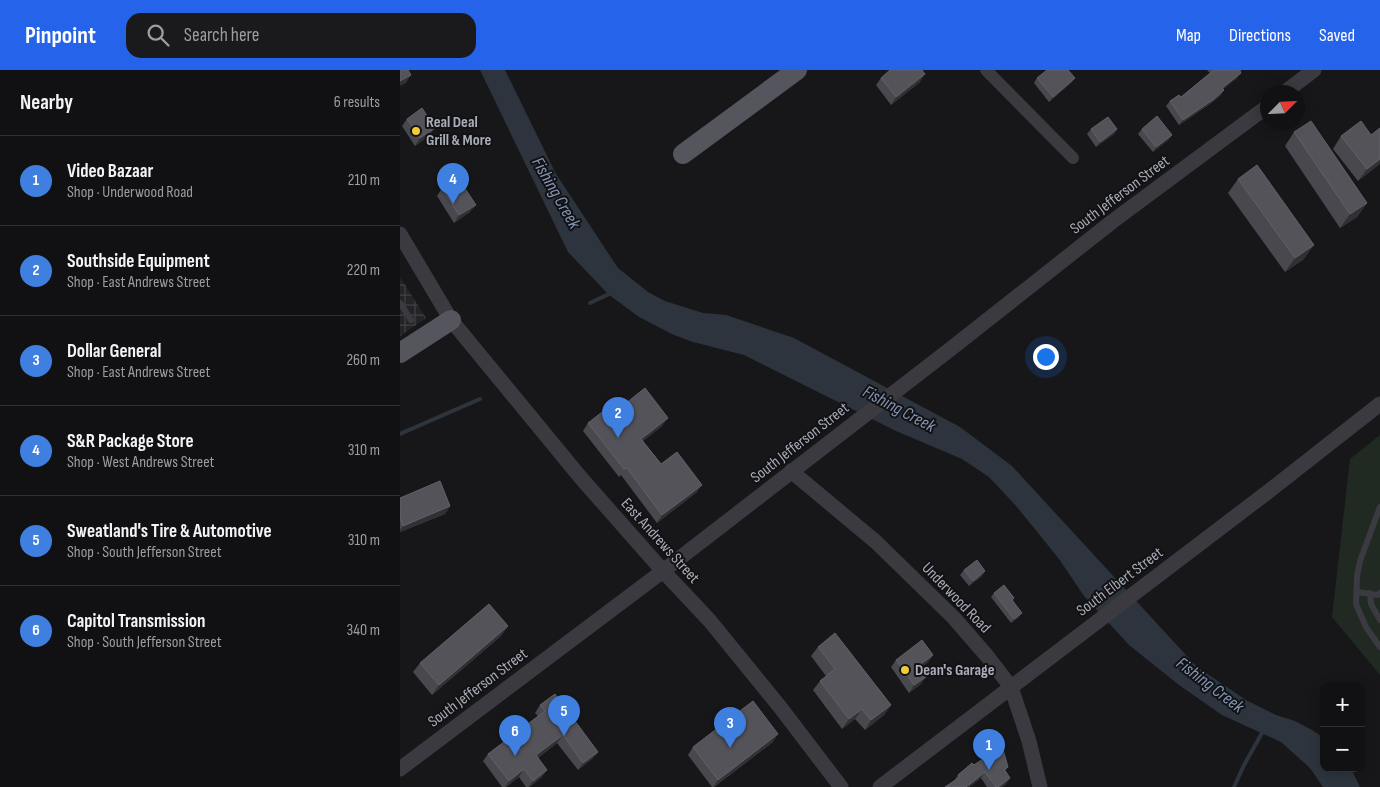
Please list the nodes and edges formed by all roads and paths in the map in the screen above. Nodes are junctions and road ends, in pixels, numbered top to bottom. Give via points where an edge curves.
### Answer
1 (797, 70) edge
2 (986, 70) edge
3 (1314, 70) edge
4 (1294, 85) edge
5 (1260, 112) edge
6 (683, 154) dead end
7 (1073, 158) dead end
8 (400, 234) edge
9 (400, 303) edge
10 (411, 320) dead end
11 (451, 320) junction
12 (400, 353) edge
13 (1377, 408) edge
14 (791, 471) junction
15 (1380, 507) edge
16 (663, 571) junction
17 (1356, 592) junction
18 (1370, 593) junction
19 (1380, 593) edge
20 (1380, 620) edge
21 (1380, 647) edge
22 (1011, 688) junction
23 (400, 769) edge
24 (841, 787) edge
25 (880, 787) edge
26 (1040, 787) edge

1 - 6 main road
2 - 7 street
3 - 4 street
5 - 14 street, South Jefferson Street via 1113,221
8 - 11 street, East Andrews Street
9 - 10 lane
11 - 12 main road
11 - 16 street, East Andrews Street via 581,478
13 - 22 street, South Elbert Street
14 - 16 street, South Jefferson Street
14 - 22 street, Underwood Road via 876,542 924,588 954,618
15 - 17 lane via 1360,561
16 - 23 street, South Jefferson Street
16 - 24 street, East Andrews Street via 710,621
17 - 18 lane
17 - 21 lane via 1356,604 1366,627
18 - 19 lane
18 - 20 lane via 1371,604
22 - 25 street, South Elbert Street
22 - 26 street, Underwood Road

